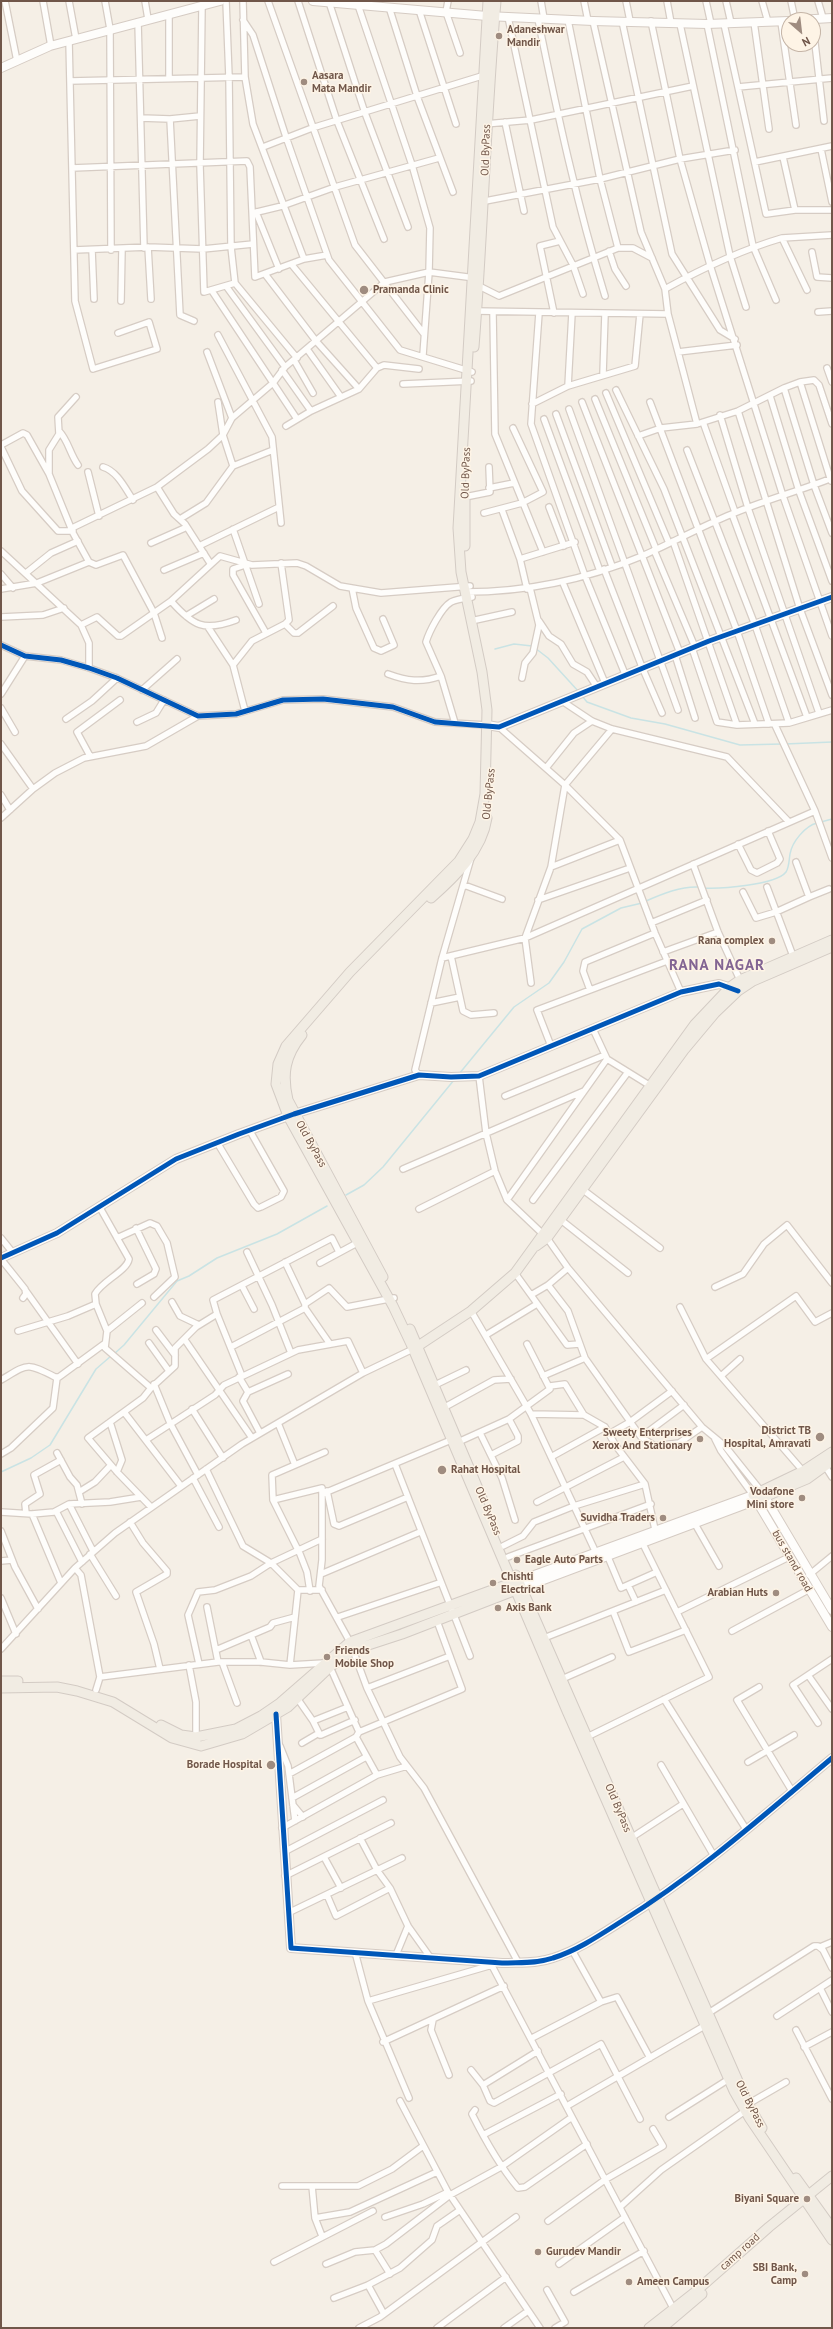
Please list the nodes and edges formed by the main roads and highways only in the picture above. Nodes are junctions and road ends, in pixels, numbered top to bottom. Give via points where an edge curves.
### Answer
1 (488, 1) edge
2 (496, 1) edge
3 (491, 16) junction
4 (469, 377) junction
5 (468, 592) junction
6 (832, 946) edge
7 (734, 989) junction
8 (291, 1115) junction
9 (545, 1236) junction
10 (391, 1298) junction
11 (416, 1347) junction
12 (454, 1442) junction
13 (832, 1452) edge
14 (829, 1463) edge
15 (517, 1585) junction
16 (450, 1611) junction
17 (352, 1646) junction
18 (327, 1665) junction
19 (1, 1681) edge
20 (1, 1688) edge
21 (196, 1741) junction
22 (621, 1822) junction
23 (654, 1901) junction
24 (707, 2020) junction
25 (747, 2108) junction
26 (832, 2176) edge
27 (832, 2182) edge
28 (807, 2199) junction
29 (832, 2228) edge
30 (832, 2240) edge
31 (649, 2328) edge
32 (662, 2328) edge

1 - 3 main road, Old ByPass
2 - 3 main road, Old ByPass
3 - 4 main road, Old ByPass
4 - 5 main road, Old ByPass via 465,462
4 - 5 main road, Old ByPass via 458,528
5 - 8 main road, Old ByPass via 491,696 493,727 492,781 486,822 479,843 470,850 450,880 352,978 300,1038 286,1060 284,1071
6 - 7 main road
6 - 7 main road via 793,956 740,980
7 - 9 main road via 684,1050 561,1220
7 - 9 main road via 695,1024
8 - 10 main road, Old ByPass
8 - 10 main road via 357,1243
9 - 11 main road via 515,1273 471,1310
10 - 11 main road, Old ByPass
11 - 12 main road
11 - 12 main road, Old ByPass via 445,1408
12 - 15 main road
12 - 15 main road, Old ByPass via 508,1557
13 - 14 main road via 759,1496 807,1479
15 - 16 main road
15 - 22 main road
15 - 22 main road, Old ByPass via 562,1679
16 - 17 main road
16 - 17 main road via 437,1621
17 - 18 main road
18 - 21 main road via 280,1703 250,1723
18 - 21 main road via 288,1707 242,1734 202,1746
19 - 21 main road via 59,1682 96,1690
20 - 21 main road via 50,1687 77,1691 113,1702 172,1738
22 - 23 main road
22 - 23 main road, Old ByPass via 631,1838
23 - 24 main road, Old ByPass
24 - 25 main road, Old ByPass
24 - 25 main road via 728,2078
25 - 28 main road, Old ByPass
26 - 28 main road, camp road
27 - 28 main road, camp road
28 - 29 main road, Old ByPass
28 - 30 main road
28 - 31 main road, camp road
28 - 32 main road, camp road

